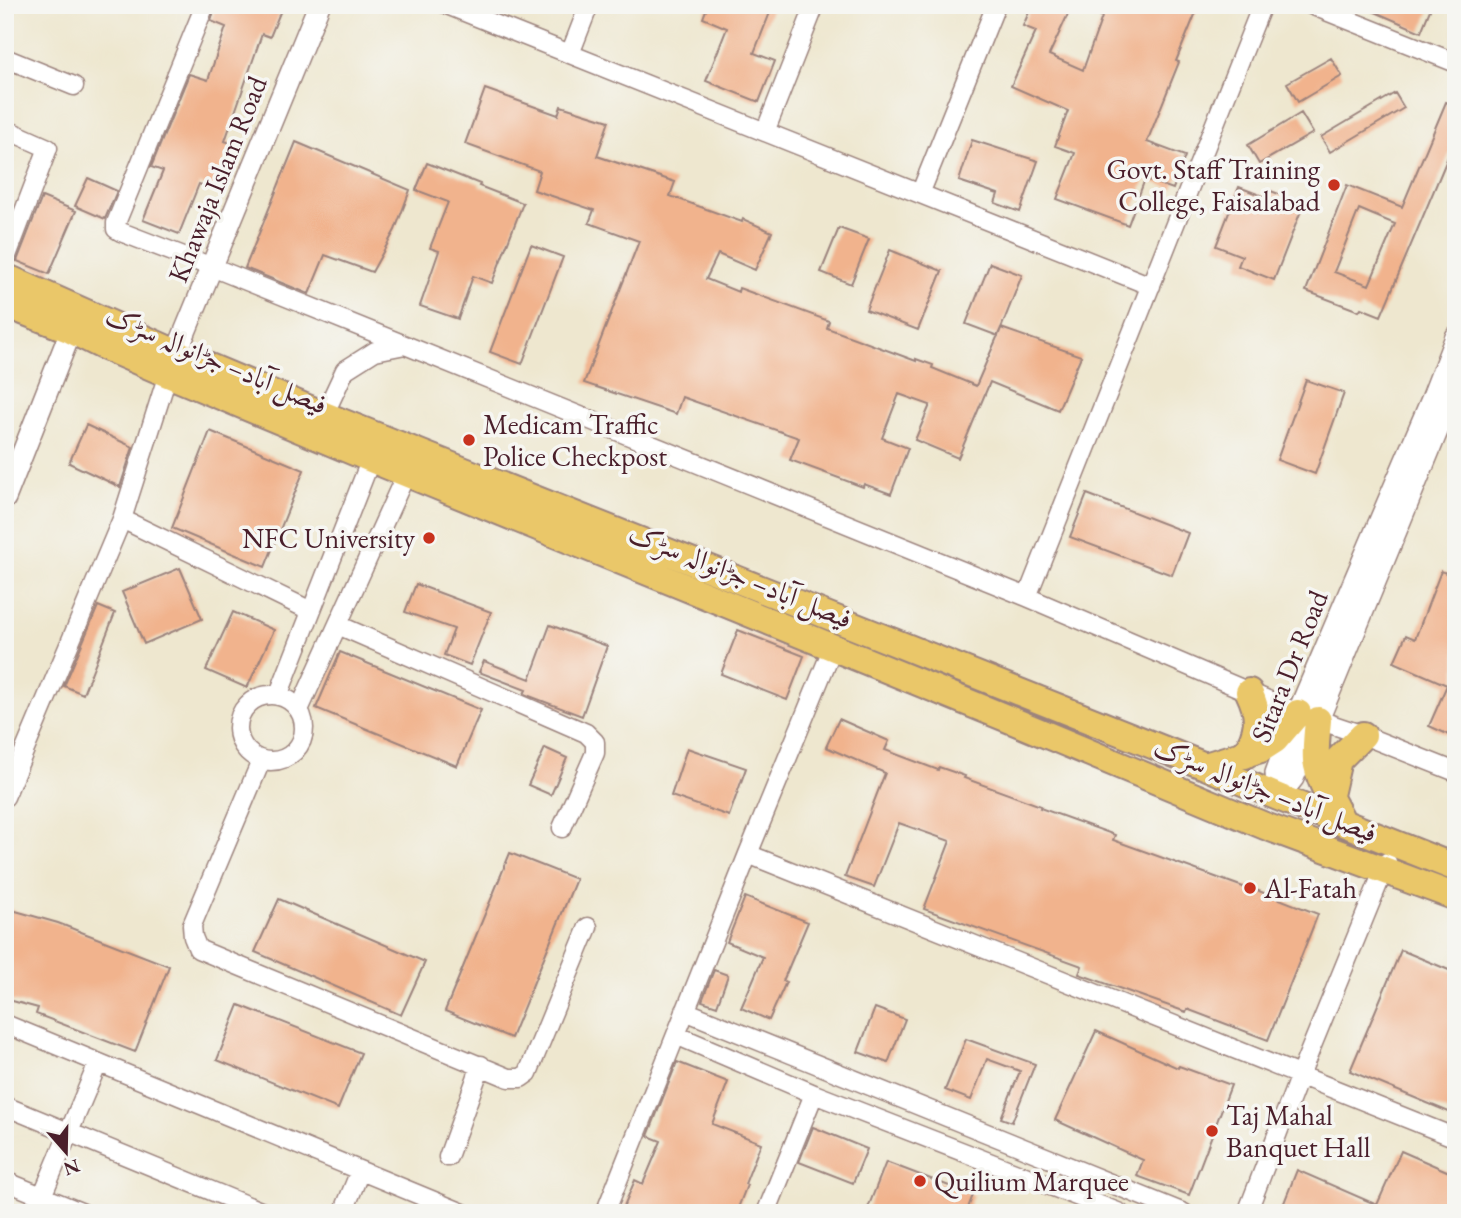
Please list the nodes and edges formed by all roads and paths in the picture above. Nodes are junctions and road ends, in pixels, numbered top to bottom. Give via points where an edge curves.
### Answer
1 (205, 5) edge
2 (319, 5) edge
3 (447, 5) edge
4 (589, 5) edge
5 (815, 5) edge
6 (996, 5) edge
7 (1262, 5) edge
8 (1311, 5) edge
9 (570, 54) junction
10 (5, 58) edge
11 (1456, 63) edge
12 (74, 86) dead end
13 (5, 129) edge
14 (765, 132) junction
15 (920, 194) junction
16 (5, 261) edge
17 (212, 267) junction
18 (5, 277) edge
19 (1151, 286) junction
20 (5, 304) edge
21 (76, 320) junction
22 (1456, 337) edge
23 (405, 345) junction
24 (172, 364) junction
25 (1456, 385) edge
26 (1445, 404) edge
27 (324, 415) junction
28 (371, 459) junction
29 (407, 474) junction
30 (5, 498) edge
31 (122, 519) junction
32 (1027, 597) junction
33 (311, 611) junction
34 (338, 625) junction
35 (833, 647) junction
36 (1249, 692) junction
37 (278, 696) junction
38 (299, 710) junction
39 (1308, 716) junction
40 (1363, 736) junction
41 (1067, 743) junction
42 (1245, 755) junction
43 (261, 761) junction
44 (1205, 766) junction
45 (1456, 772) edge
46 (1329, 795) junction
47 (5, 797) edge
48 (1278, 797) junction
49 (1343, 823) junction
50 (562, 828) dead end
51 (748, 854) junction
52 (1385, 866) junction
53 (1456, 868) edge
54 (1456, 897) edge
55 (588, 927) dead end
56 (685, 1011) junction
57 (5, 1024) edge
58 (676, 1035) junction
59 (97, 1063) junction
60 (481, 1065) junction
61 (1300, 1075) junction
62 (814, 1094) junction
63 (5, 1106) edge
64 (69, 1132) junction
65 (1456, 1138) edge
66 (448, 1157) dead end
67 (360, 1171) junction
68 (5, 1181) edge
69 (38, 1204) edge
70 (83, 1213) edge
71 (265, 1213) edge
72 (343, 1213) edge
73 (463, 1213) edge
74 (605, 1213) edge
75 (766, 1213) edge
76 (1119, 1213) edge
77 (1184, 1213) edge
78 (1247, 1213) edge

1 - 17 street via 116,229
2 - 17 street, Khawaja Islam Road
3 - 9 street
4 - 9 street
5 - 14 street
6 - 15 street
7 - 19 street
8 - 11 street
9 - 14 street
10 - 12 street
13 - 16 street via 48,148
14 - 15 street
15 - 19 street
17 - 23 street
17 - 24 street, Khawaja Islam Road
18 - 21 main road, فیصل آباد– جڑانوالہ سڑک
19 - 32 street
20 - 21 main road, فیصل آباد– جڑانوالہ سڑک
21 - 24 main road, فیصل آباد– جڑانوالہ سڑک
21 - 30 street
22 - 26 street, Sitara Dr Road
23 - 27 street via 375,351 345,370
23 - 32 street
24 - 27 main road, فیصل آباد– جڑانوالہ سڑک
24 - 28 main road, فیصل آباد– جڑانوالہ سڑک
24 - 31 street
25 - 26 street, Sitara Dr Road
26 - 39 street, Sitara Dr Road
27 - 44 main road, فیصل آباد– جڑانوالہ سڑک
28 - 29 main road, فیصل آباد– جڑانوالہ سڑک
28 - 33 street
29 - 34 street
29 - 35 main road, فیصل آباد– جڑانوالہ سڑک
31 - 33 street
31 - 47 street
32 - 36 street
33 - 37 street
34 - 38 street
34 - 50 street via 586,733 595,742 595,753
35 - 41 main road, فیصل آباد– جڑانوالہ سڑک
35 - 51 street
36 - 39 street
36 - 42 main road via 1258,716
37 - 38 street
37 - 43 street via 261,696 247,705 238,720 238,737 247,752
38 - 43 street via 302,741 292,754 277,761
39 - 40 street
39 - 42 main road
39 - 46 main road
39 - 48 street, Sitara Dr Road via 1276,773
40 - 45 street
40 - 46 main road via 1338,760
41 - 48 main road via 1130,758 1252,803
41 - 52 main road, فیصل آباد– جڑانوالہ سڑک via 1265,826
42 - 44 main road
43 - 60 street via 192,925 198,949
44 - 48 main road, فیصل آباد– جڑانوالہ سڑک
46 - 49 main road
48 - 49 main road, فیصل آباد– جڑانوالہ سڑک
48 - 52 main road via 1282,811 1295,822
49 - 53 main road, فیصل آباد– جڑانوالہ سڑک
51 - 56 street
51 - 61 street
52 - 54 main road, فیصل آباد– جڑانوالہ سڑک
52 - 61 street
55 - 60 street via 528,1073 509,1077
56 - 58 street
56 - 77 street
57 - 59 street
58 - 62 street
58 - 74 street
59 - 64 street
59 - 67 street
60 - 66 street
61 - 65 street
61 - 78 street
62 - 75 street
62 - 76 street
63 - 64 street
64 - 69 street
64 - 71 street
67 - 72 street
67 - 73 street
68 - 69 street
69 - 70 street

